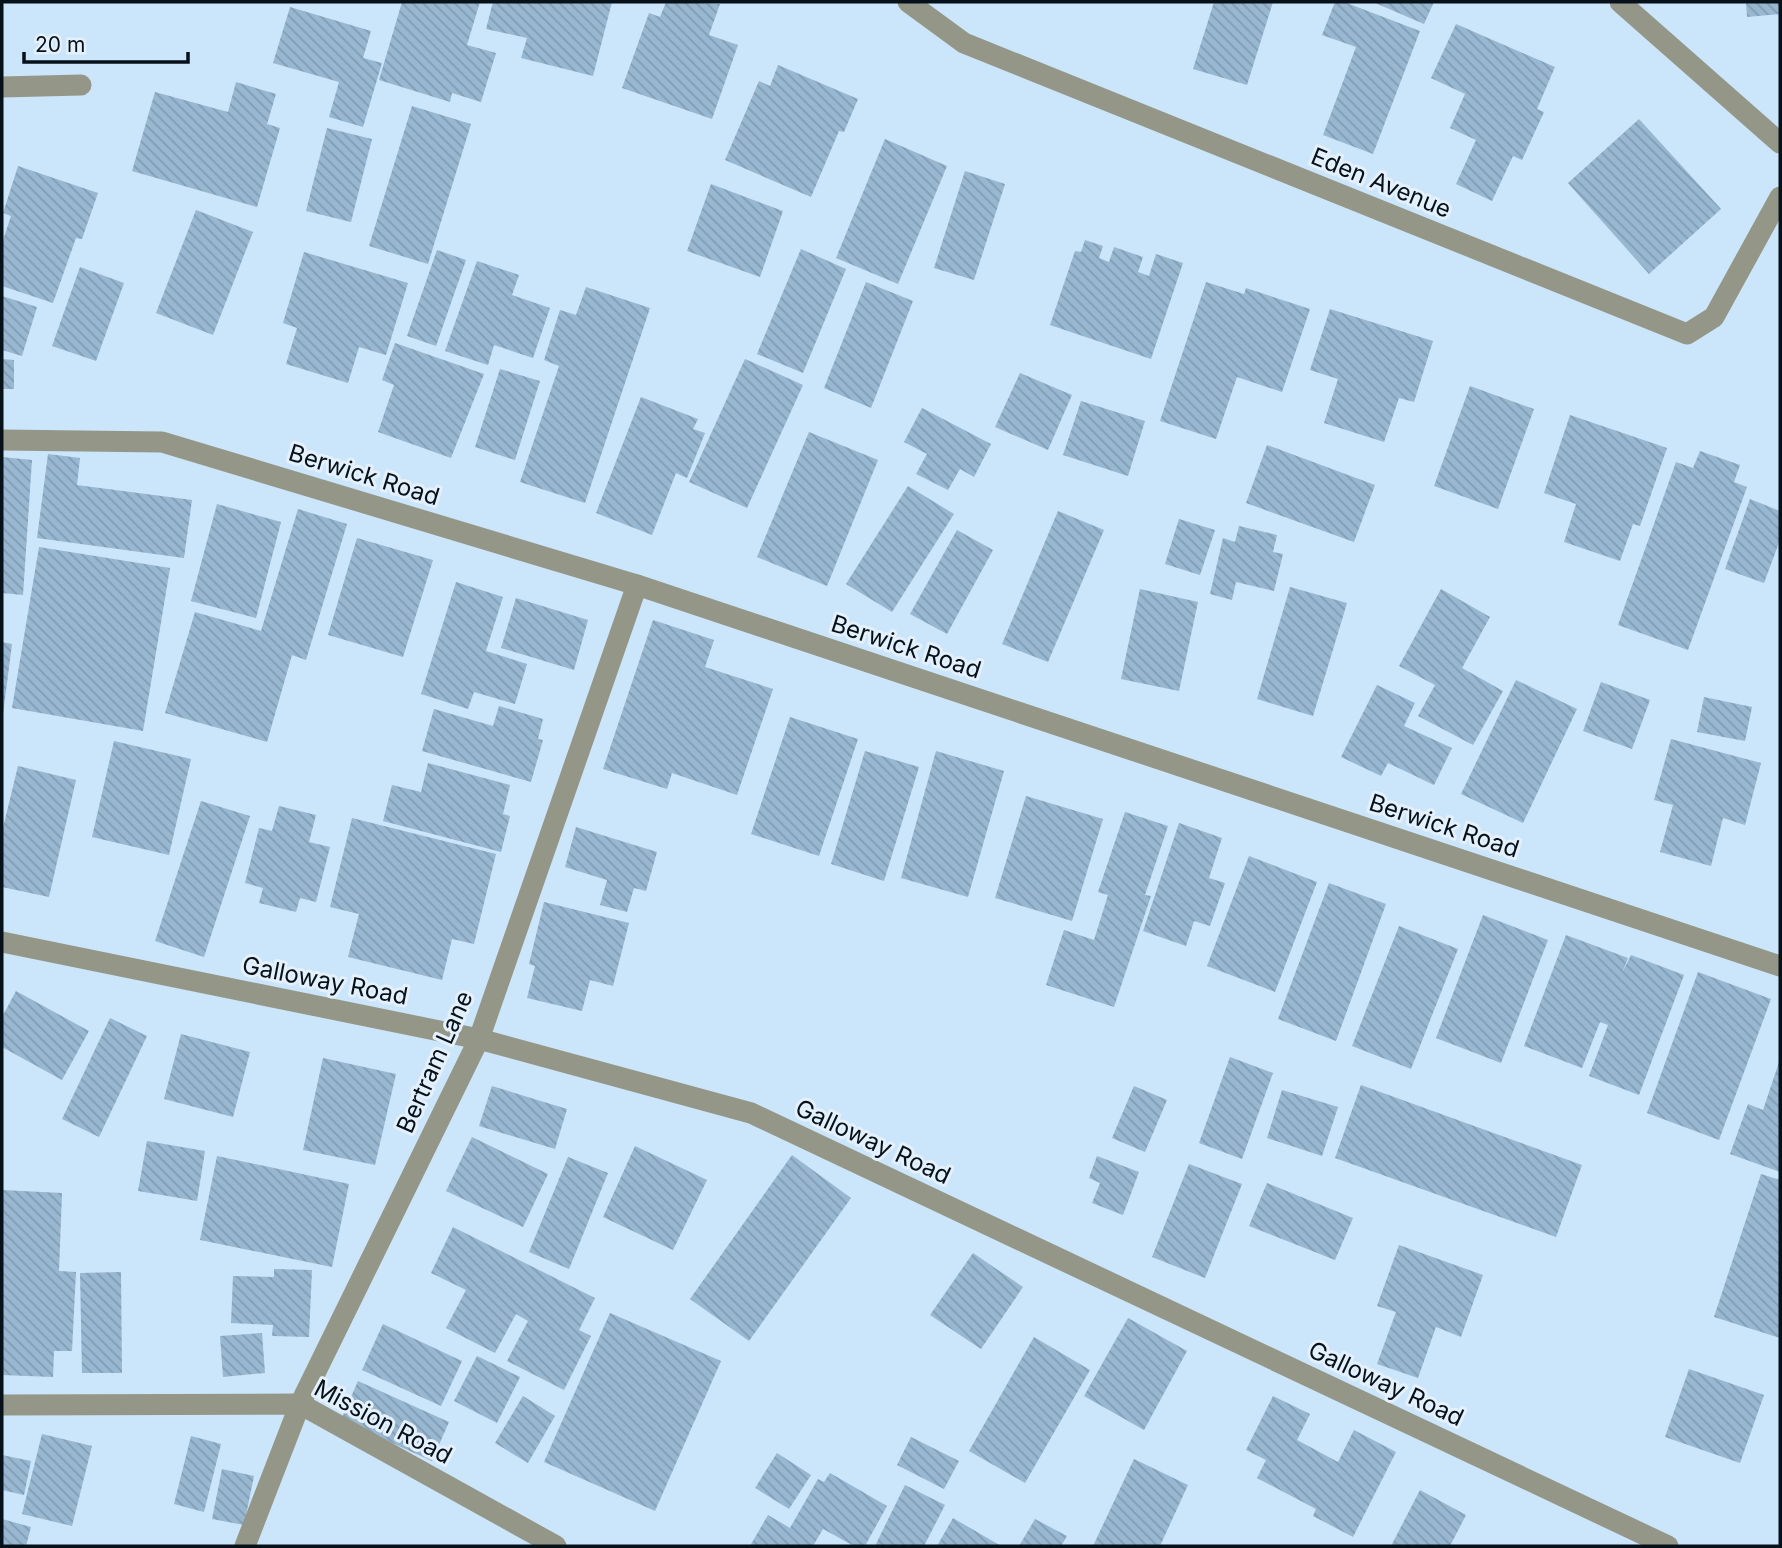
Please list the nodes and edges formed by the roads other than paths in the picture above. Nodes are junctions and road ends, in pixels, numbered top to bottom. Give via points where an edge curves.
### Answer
1 (908, 2) edge
2 (1620, 2) edge
3 (81, 85) dead end
4 (2, 87) edge
5 (1780, 143) edge
6 (1780, 197) edge
7 (2, 440) edge
8 (637, 584) junction
9 (2, 942) edge
10 (1780, 966) edge
11 (479, 1039) junction
12 (300, 1404) junction
13 (2, 1405) edge
14 (245, 1546) edge
15 (556, 1546) edge
16 (1668, 1546) edge

1 - 6 street, Eden Avenue via 964,43 1687,334 1714,317
2 - 5 street
3 - 4 street
7 - 8 street, Berwick Road via 162,442
8 - 10 street, Berwick Road
8 - 11 street, Bertram Lane
9 - 11 street, Galloway Road
11 - 12 street, Bertram Lane
11 - 16 street, Galloway Road via 751,1113
12 - 13 street, Mission Road
12 - 14 street, Bertram Lane
12 - 15 street, Mission Road

